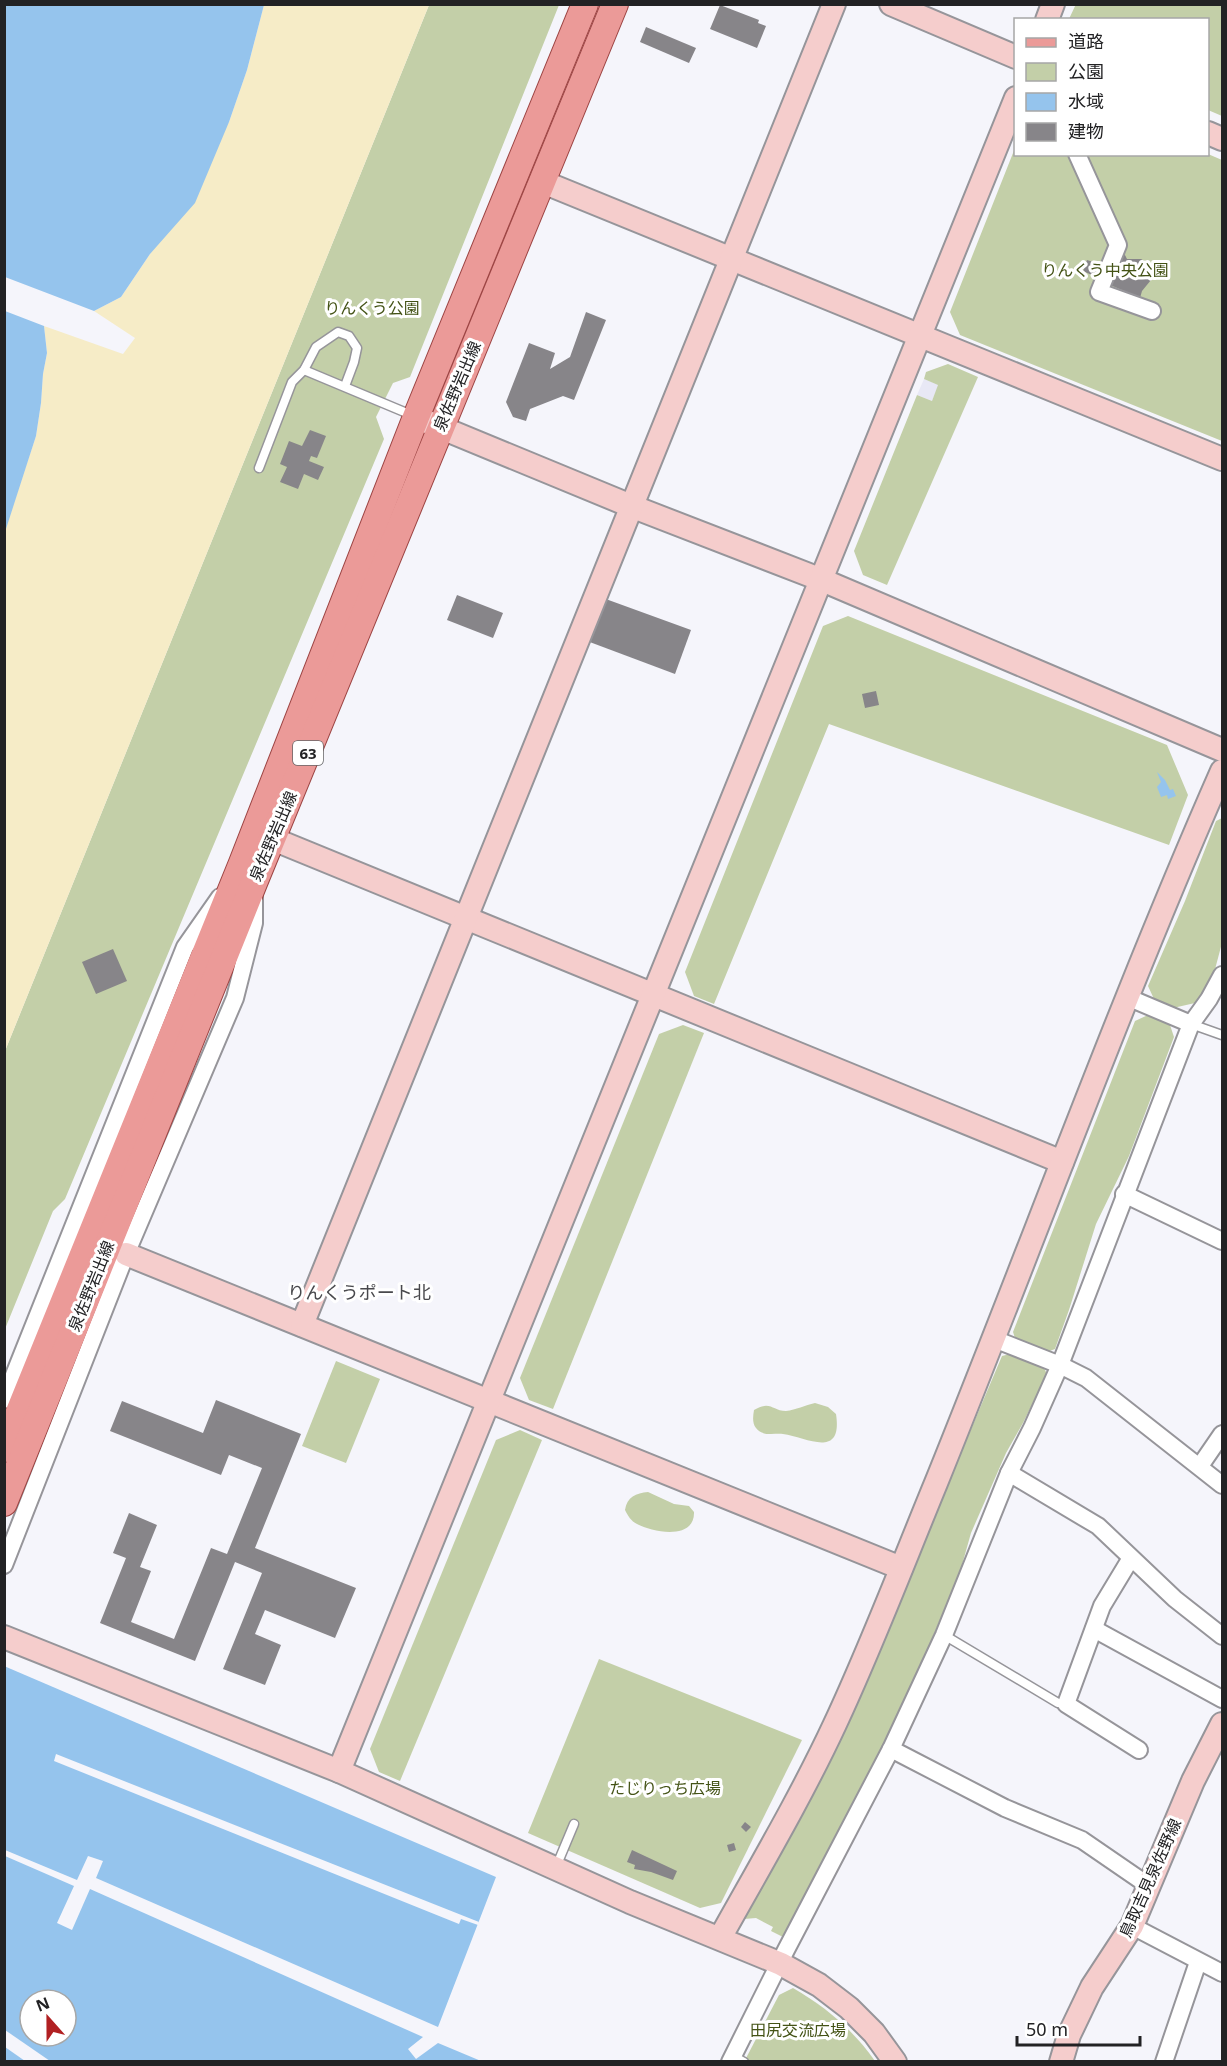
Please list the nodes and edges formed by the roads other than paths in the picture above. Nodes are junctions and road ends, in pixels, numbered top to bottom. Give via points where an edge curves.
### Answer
1 (585, 4) edge
2 (615, 4) edge
3 (834, 4) edge
4 (891, 4) edge
5 (1014, 56) edge
6 (1014, 103) edge
7 (1078, 156) edge
8 (543, 182) junction
9 (730, 260) junction
10 (1152, 311) dead end
11 (921, 335) junction
12 (304, 369) junction
13 (345, 386) junction
14 (416, 417) junction
15 (440, 427) junction
16 (1222, 459) edge
17 (259, 468) dead end
18 (631, 506) junction
19 (822, 580) junction
20 (1222, 750) edge
21 (1222, 771) edge
22 (273, 839) junction
23 (248, 873) junction
24 (467, 918) junction
25 (1222, 975) edge
26 (652, 994) junction
27 (1127, 997) junction
28 (1191, 1024) junction
29 (1222, 1035) edge
30 (1062, 1161) junction
31 (1124, 1194) junction
32 (1222, 1241) edge
33 (126, 1254) junction
34 (302, 1325) junction
35 (994, 1340) junction
36 (1060, 1365) junction
37 (4, 1400) edge
38 (488, 1401) junction
39 (1222, 1434) edge
40 (4, 1449) edge
41 (1200, 1466) junction
42 (1010, 1473) junction
43 (1222, 1485) edge
44 (4, 1503) edge
45 (1131, 1558) junction
46 (4, 1565) edge
47 (901, 1568) junction
48 (1094, 1629) junction
49 (945, 1635) junction
50 (1222, 1636) edge
51 (4, 1637) edge
52 (1222, 1699) edge
53 (1066, 1704) junction
54 (1222, 1724) edge
55 (891, 1749) junction
56 (1139, 1750) dead end
57 (339, 1771) junction
58 (574, 1824) dead end
59 (555, 1868) junction
60 (1149, 1886) junction
61 (1131, 1926) junction
62 (720, 1938) junction
63 (1198, 1962) junction
64 (781, 1964) junction
65 (1222, 1973) edge
66 (736, 2060) edge
67 (895, 2061) edge
68 (1061, 2061) edge
69 (1164, 2061) edge

1 - 14 main road, 泉佐野岩出線 / 63
2 - 8 main road, 泉佐野岩出線 / 63
3 - 9 street
4 - 5 street
6 - 11 street
7 - 10 street via 1118,245 1099,292
8 - 9 street
8 - 15 main road, 泉佐野岩出線 / 63
9 - 11 street
9 - 18 street
11 - 16 street
11 - 19 street
12 - 13 lane
12 - 13 lane via 316,347 338,332 349,336 357,348
12 - 17 lane via 292,382
13 - 14 lane
14 - 15 street
14 - 23 main road, 泉佐野岩出線 / 63
15 - 18 street
15 - 22 main road, 泉佐野岩出線 / 63
18 - 19 street
18 - 24 street
19 - 20 street
19 - 26 street
21 - 27 street
22 - 23 main road, 泉佐野岩出線 / 63
22 - 24 street
23 - 33 street via 254,923 235,998
23 - 37 street via 186,947
23 - 40 main road, 泉佐野岩出線 / 63
23 - 44 main road, 泉佐野岩出線 / 63
24 - 26 street
24 - 34 street
25 - 28 street
26 - 30 street
26 - 38 street
27 - 28 street
27 - 30 street
28 - 29 lane
28 - 31 street
30 - 35 street
31 - 32 street
31 - 36 street
33 - 34 street
33 - 46 street
34 - 38 street
35 - 36 street
35 - 47 street
36 - 41 street via 1086,1378
36 - 42 street
38 - 47 street
38 - 57 street
39 - 41 street
41 - 43 street
42 - 45 street via 1098,1526
42 - 49 street
45 - 48 street via 1102,1606
45 - 50 street
47 - 62 street via 835,1725
48 - 52 street
48 - 53 street
49 - 53 lane via 1058,1703
49 - 55 street
51 - 57 street
53 - 56 street
54 - 60 street, 鳥取吉見泉佐野線 via 1193,1781
55 - 60 street via 1005,1808 1082,1840
55 - 64 street
57 - 59 street
58 - 59 lane
59 - 62 street
60 - 61 street, 鳥取吉見泉佐野線
61 - 63 street
61 - 68 street, 鳥取吉見泉佐野線 via 1092,1987
62 - 64 street
63 - 65 street
63 - 69 street
64 - 66 street
64 - 67 street via 849,2007

